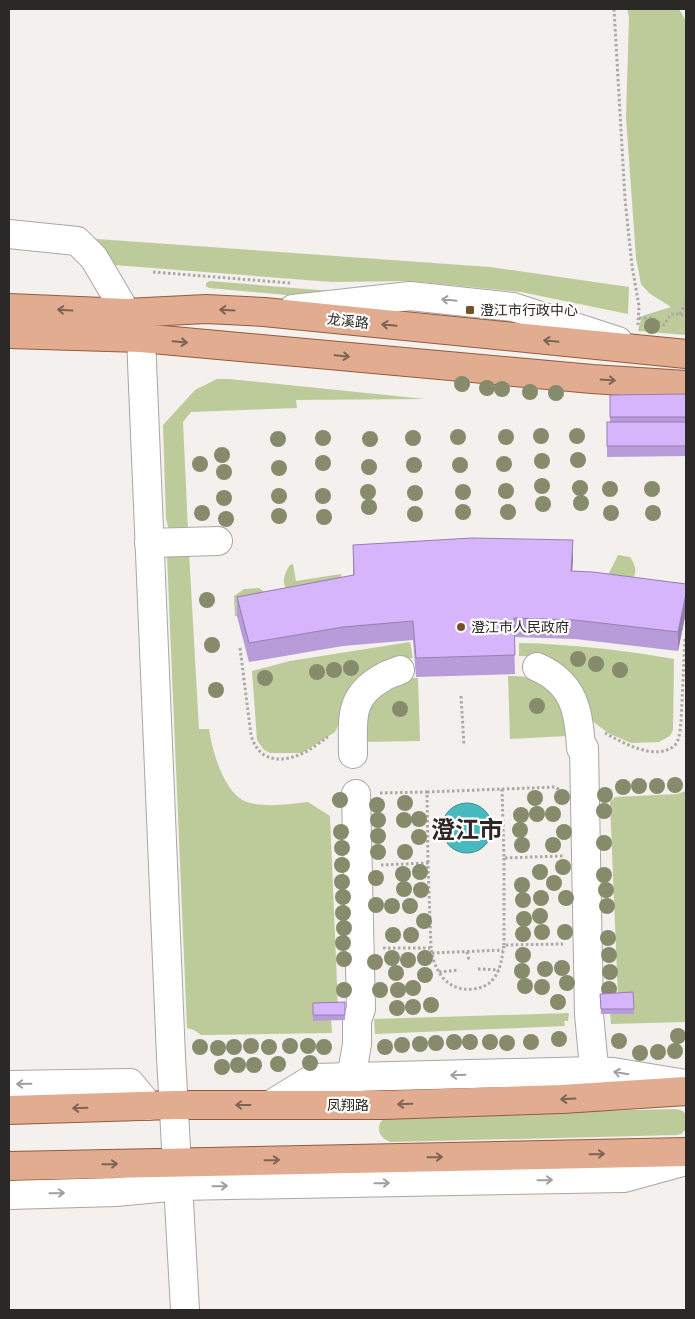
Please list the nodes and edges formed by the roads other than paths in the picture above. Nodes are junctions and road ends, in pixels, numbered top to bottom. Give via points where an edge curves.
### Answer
1 (9, 234) edge
2 (9, 308) edge
3 (126, 313) junction
4 (9, 334) edge
5 (141, 338) junction
6 (686, 354) edge
7 (686, 385) edge
8 (218, 541) dead end
9 (149, 543) junction
10 (537, 667) dead end
11 (400, 670) dead end
12 (581, 748) junction
13 (353, 754) dead end
14 (589, 1014) junction
15 (357, 1020) junction
16 (351, 1078) junction
17 (596, 1084) junction
18 (686, 1084) edge
19 (9, 1085) edge
20 (686, 1091) edge
21 (270, 1105) junction
22 (346, 1105) junction
23 (161, 1106) junction
24 (9, 1110) edge
25 (686, 1152) edge
26 (686, 1161) edge
27 (9, 1166) edge
28 (178, 1174) junction
29 (9, 1195) edge
30 (185, 1310) edge

1 - 3 street via 76,241 94,258
3 -> 2 main road, 龙溪路
3 - 5 street
6 -> 3 main road, 龙溪路 via 264,312 206,309
4 - 5 main road
5 -> 7 main road
5 - 9 street
8 - 9 street
9 - 23 street
10 - 12 street via 554,676 570,694 580,723
11 - 13 street via 384,676 359,697 353,716
12 - 14 street
12 - 14 street via 582,992
14 - 17 street
15 - 15 street via 352,1011 359,794 361,1009
15 - 16 street
17 -> 16 street
16 - 21 street via 314,1078
16 - 22 street
18 -> 17 street via 613,1072
17 - 20 main road, 凤翔路
17 -> 22 main road, 凤翔路
23 -> 19 street via 130,1083
21 - 22 main road, 凤翔路
21 -> 23 main road, 凤翔路
23 -> 24 main road, 凤翔路
23 - 28 street
28 -> 25 main road
28 -> 26 street via 624,1178
27 -> 28 main road
29 -> 28 street via 116,1192
28 - 30 street

